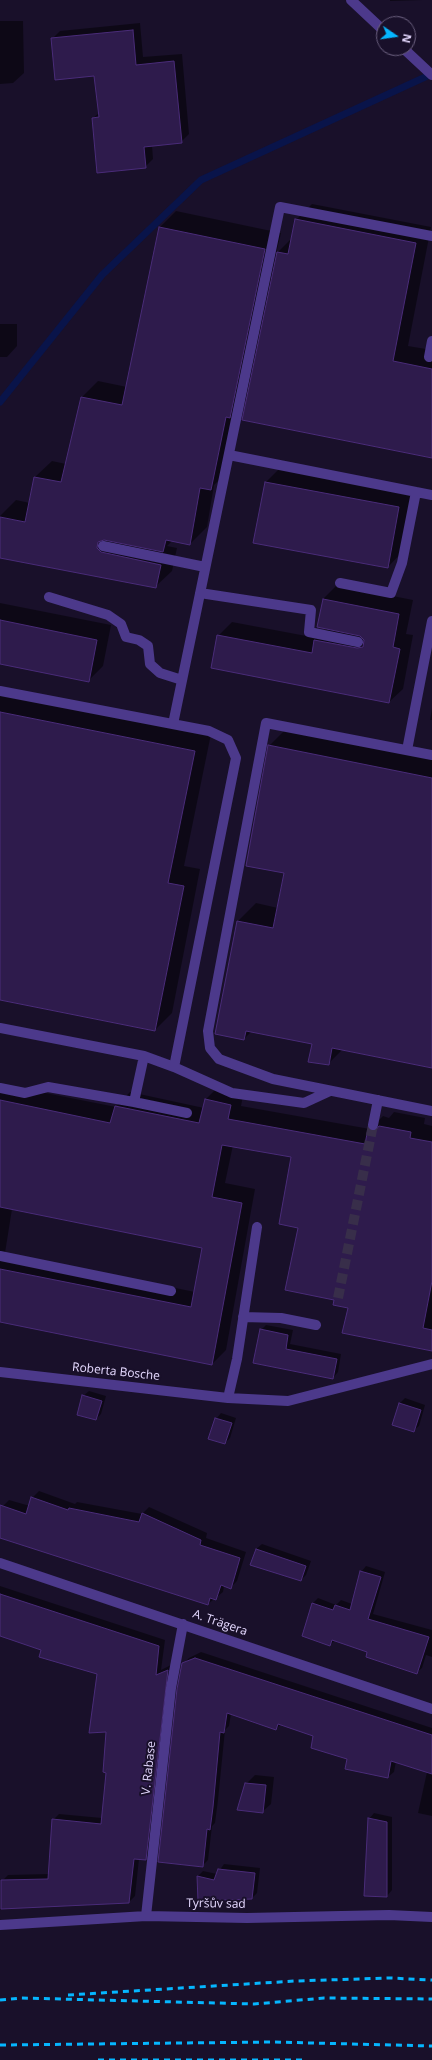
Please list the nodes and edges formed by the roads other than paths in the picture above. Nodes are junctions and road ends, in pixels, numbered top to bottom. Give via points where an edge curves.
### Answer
1 (350, 0) edge
2 (376, 24) edge
3 (412, 56) edge
4 (429, 72) edge
5 (432, 236) edge
6 (432, 341) edge
7 (429, 357) dead end
8 (229, 455) junction
9 (416, 492) junction
10 (432, 495) edge
11 (103, 546) dead end
12 (205, 567) junction
13 (340, 583) dead end
14 (200, 593) junction
15 (49, 597) dead end
16 (432, 621) edge
17 (358, 642) dead end
18 (182, 680) junction
19 (0, 691) edge
20 (173, 724) junction
21 (407, 750) junction
22 (432, 755) edge
23 (0, 1028) edge
24 (144, 1056) junction
25 (174, 1066) junction
26 (0, 1088) edge
27 (330, 1091) junction
28 (378, 1100) junction
29 (134, 1102) junction
30 (432, 1111) edge
31 (187, 1113) dead end
32 (373, 1125) tunnel mouth
33 (257, 1227) dead end
34 (0, 1256) edge
35 (171, 1291) dead end
36 (243, 1317) junction
37 (316, 1325) dead end
38 (432, 1364) edge
39 (0, 1372) edge
40 (228, 1398) junction
41 (0, 1563) edge
42 (183, 1624) junction
43 (432, 1709) edge
44 (146, 1916) junction
45 (432, 1916) edge
46 (0, 1925) edge

1 - 2 street
3 - 4 street
5 - 8 street via 280,207
6 - 7 street
8 - 9 street
8 - 12 street
9 - 10 street
9 - 13 street via 402,563 391,593
11 - 12 street
12 - 14 street
14 - 17 street via 311,610 310,632
14 - 18 street
15 - 18 street via 108,615 121,624 126,636 148,646 150,664 160,673
16 - 21 street
18 - 20 street
19 - 20 street
20 - 25 street via 209,732 228,740 236,758
21 - 22 street
21 - 27 street via 266,723 208,1032 210,1048 219,1060 266,1077
23 - 24 street
24 - 25 street
24 - 29 street
25 - 27 street via 232,1093 274,1100 304,1103
26 - 29 street via 25,1093 48,1087
27 - 28 street
28 - 30 street
28 - 32 street
29 - 31 street
33 - 36 street
34 - 35 street
36 - 37 street via 281,1318
36 - 40 street
38 - 40 street, Roberta Bosche via 288,1401
39 - 40 street, Roberta Bosche
41 - 42 street, A. Trägera
42 - 43 street, A. Trägera
42 - 44 street, V. Rabase via 171,1688
44 - 45 street, Tyršův sad
44 - 46 street, Tyršův sad

